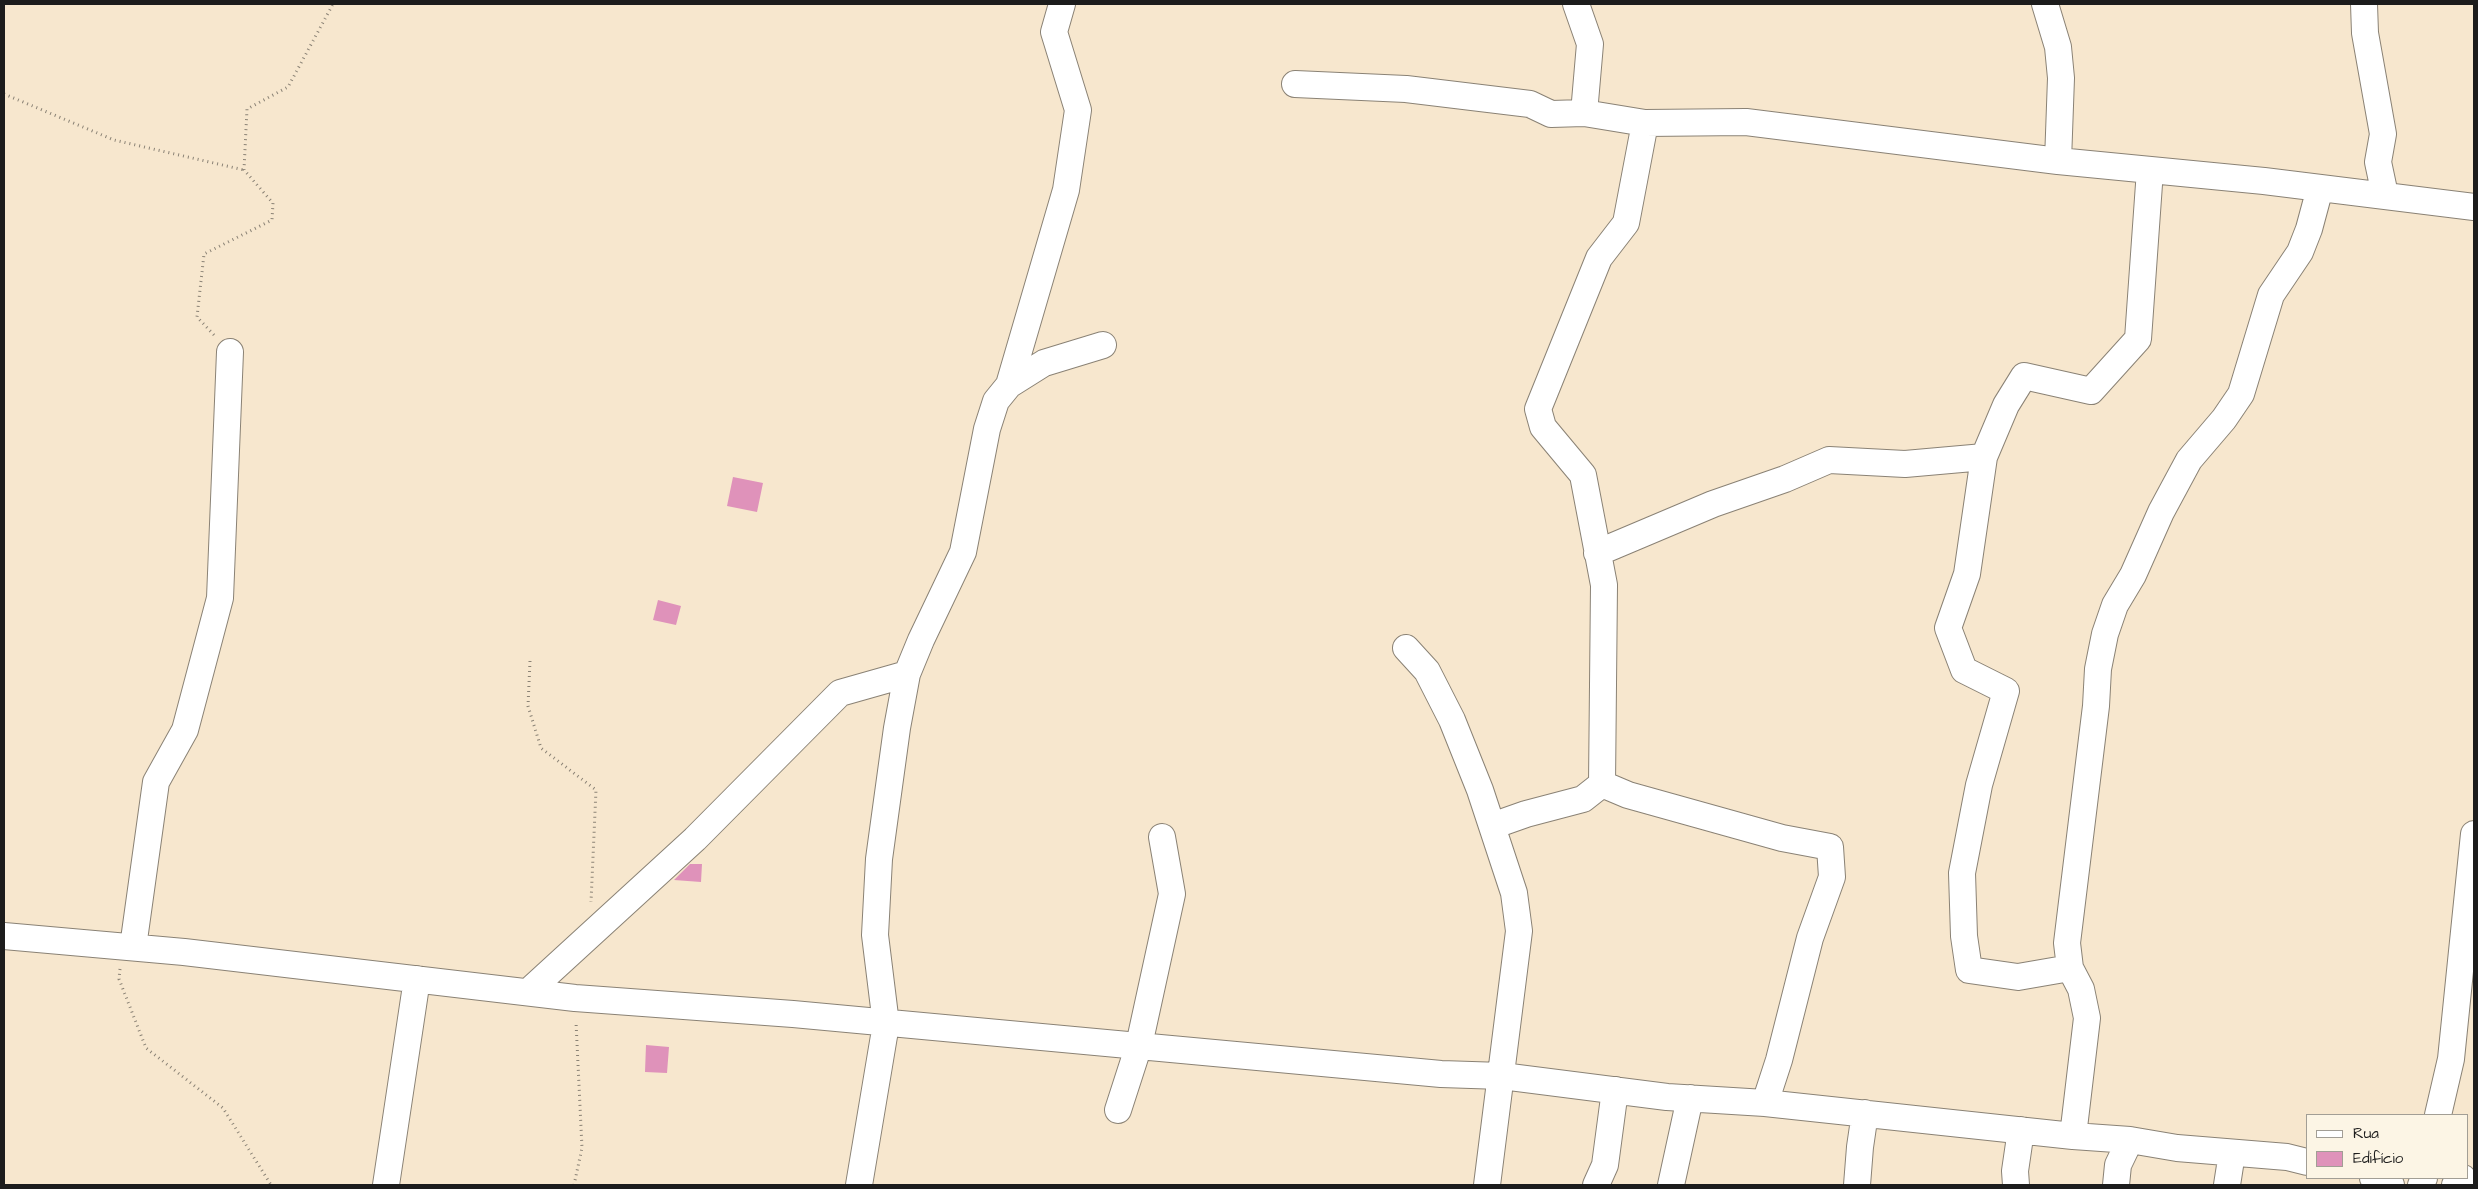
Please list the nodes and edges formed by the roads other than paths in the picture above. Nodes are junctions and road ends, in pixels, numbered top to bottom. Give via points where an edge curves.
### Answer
1 (1062, 4) edge
2 (1576, 4) edge
3 (2045, 4) edge
4 (2364, 4) edge
5 (1295, 84) dead end
6 (1584, 113) junction
7 (1645, 123) junction
8 (2058, 161) junction
9 (2150, 170) junction
10 (2320, 188) junction
11 (2385, 195) junction
12 (2474, 207) edge
13 (1103, 345) dead end
14 (230, 352) road end
15 (1009, 385) junction
16 (1984, 457) junction
17 (1597, 552) junction
18 (1406, 648) dead end
19 (907, 674) junction
20 (1602, 784) junction
21 (1492, 826) junction
22 (2474, 834) edge
23 (1162, 837) dead end
24 (4, 936) edge
25 (128, 947) junction
26 (2070, 968) junction
27 (417, 979) junction
28 (529, 991) junction
29 (886, 1024) junction
30 (1139, 1045) junction
31 (1502, 1076) junction
32 (1615, 1090) junction
33 (1690, 1098) junction
34 (1765, 1103) junction
35 (1118, 1110) dead end
36 (1865, 1114) junction
37 (2438, 1114) edge
38 (2022, 1130) junction
39 (2073, 1136) junction
40 (2130, 1140) junction
41 (2232, 1153) junction
42 (2306, 1162) edge
43 (2376, 1179) edge
44 (386, 1185) edge
45 (859, 1185) edge
46 (1487, 1185) edge
47 (1596, 1185) edge
48 (1671, 1185) edge
49 (1857, 1185) edge
50 (2016, 1185) edge
51 (2116, 1185) edge
52 (2227, 1185) edge
53 (2391, 1185) edge

1 - 15 street via 1054,32 1078,110 1066,190
2 - 6 street via 1590,44
3 - 8 street via 2058,46 2061,78
4 - 11 street via 2365,33 2382,134 2378,162
5 - 6 street via 1406,89 1530,104 1550,114
6 - 7 street
7 - 8 street via 1746,122
7 - 17 street via 1626,222 1599,258 1538,409 1544,427 1583,475
8 - 9 street
9 - 10 street
9 - 16 street via 2138,339 2091,391 2024,376 2006,406
10 - 11 street
10 - 26 street via 2310,229 2300,252 2271,295 2241,394 2189,460 2161,512 2133,576 2114,605 2098,669 2067,943
11 - 12 street
13 - 15 street via 1044,363
14 - 25 street via 220,598 185,730 156,782
15 - 19 street via 996,400 987,430 963,552
16 - 17 street via 1905,464 1829,460
16 - 26 street via 1966,574 1948,628 1964,670 2006,690 1978,785 1962,873 1964,936 1969,970 2018,977
17 - 20 street via 1604,585
18 - 21 street via 1427,670 1452,720
19 - 28 street via 840,693 694,839
19 - 29 street via 879,859 875,935
20 - 21 street via 1583,799
20 - 34 street via 1628,795 1782,838 1830,847 1832,877 1810,938
21 - 31 street via 1514,893 1519,931
22 - 37 street via 2451,1059
23 - 30 street via 1172,894
24 - 25 street
25 - 27 street
26 - 39 street via 2082,989 2087,1018
27 - 28 street
27 - 44 street
28 - 29 street via 575,998
29 - 30 street
29 - 45 street
30 - 31 street via 1440,1074
30 - 35 street
31 - 32 street
31 - 46 street
32 - 33 street
32 - 47 street via 1605,1165
33 - 34 street
33 - 48 street
34 - 36 street
36 - 38 street
36 - 49 street
38 - 39 street
38 - 50 street via 2015,1171
39 - 40 street
40 - 41 street
40 - 51 street via 2118,1165
41 - 42 street
41 - 52 street
43 - 53 street

